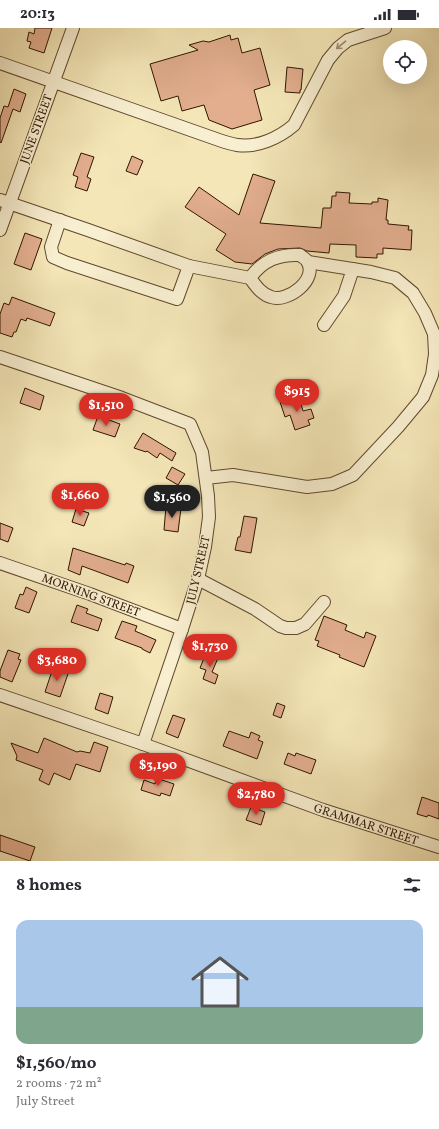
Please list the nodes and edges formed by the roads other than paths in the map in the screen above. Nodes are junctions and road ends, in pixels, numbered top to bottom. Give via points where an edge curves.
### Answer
1 (73, 28) edge
2 (385, 28) edge
3 (0, 63) edge
4 (53, 82) junction
5 (5, 201) edge
6 (60, 220) junction
7 (0, 230) edge
8 (308, 262) junction
9 (189, 266) junction
10 (353, 269) junction
11 (250, 278) junction
12 (324, 325) dead end
13 (0, 357) edge
14 (206, 478) junction
15 (0, 563) edge
16 (198, 579) junction
17 (324, 602) dead end
18 (182, 629) junction
19 (0, 695) edge
20 (143, 744) junction
21 (439, 847) edge

1 - 4 street, JUNE STREET
2 -> 4 street via 348,40 338,48 328,60 294,125 269,140 248,146 219,140
3 - 4 street
4 - 5 street, JUNE STREET
5 - 6 street
5 - 7 street, JUNE STREET
6 - 9 street
6 - 9 street via 51,247 53,257 67,263 177,299
8 - 10 street
8 - 11 street via 300,255 282,255 257,269
8 - 11 street via 310,272 306,281 300,289 289,296 271,297 263,293
9 - 11 street
10 - 12 street via 344,296
10 - 14 street via 395,278 413,293 425,313 434,334 435,354 432,375 422,397 353,475 332,484 307,487 233,475
13 - 14 street, JULY STREET via 190,424 202,452
14 - 16 street, JULY STREET via 209,516 206,547
15 - 18 street, MORNING STREET
16 - 17 street via 256,609 286,628 296,628 305,624
16 - 18 street, JULY STREET
18 - 20 street, JULY STREET
19 - 20 street, GRAMMAR STREET
20 - 21 street, GRAMMAR STREET via 323,810

